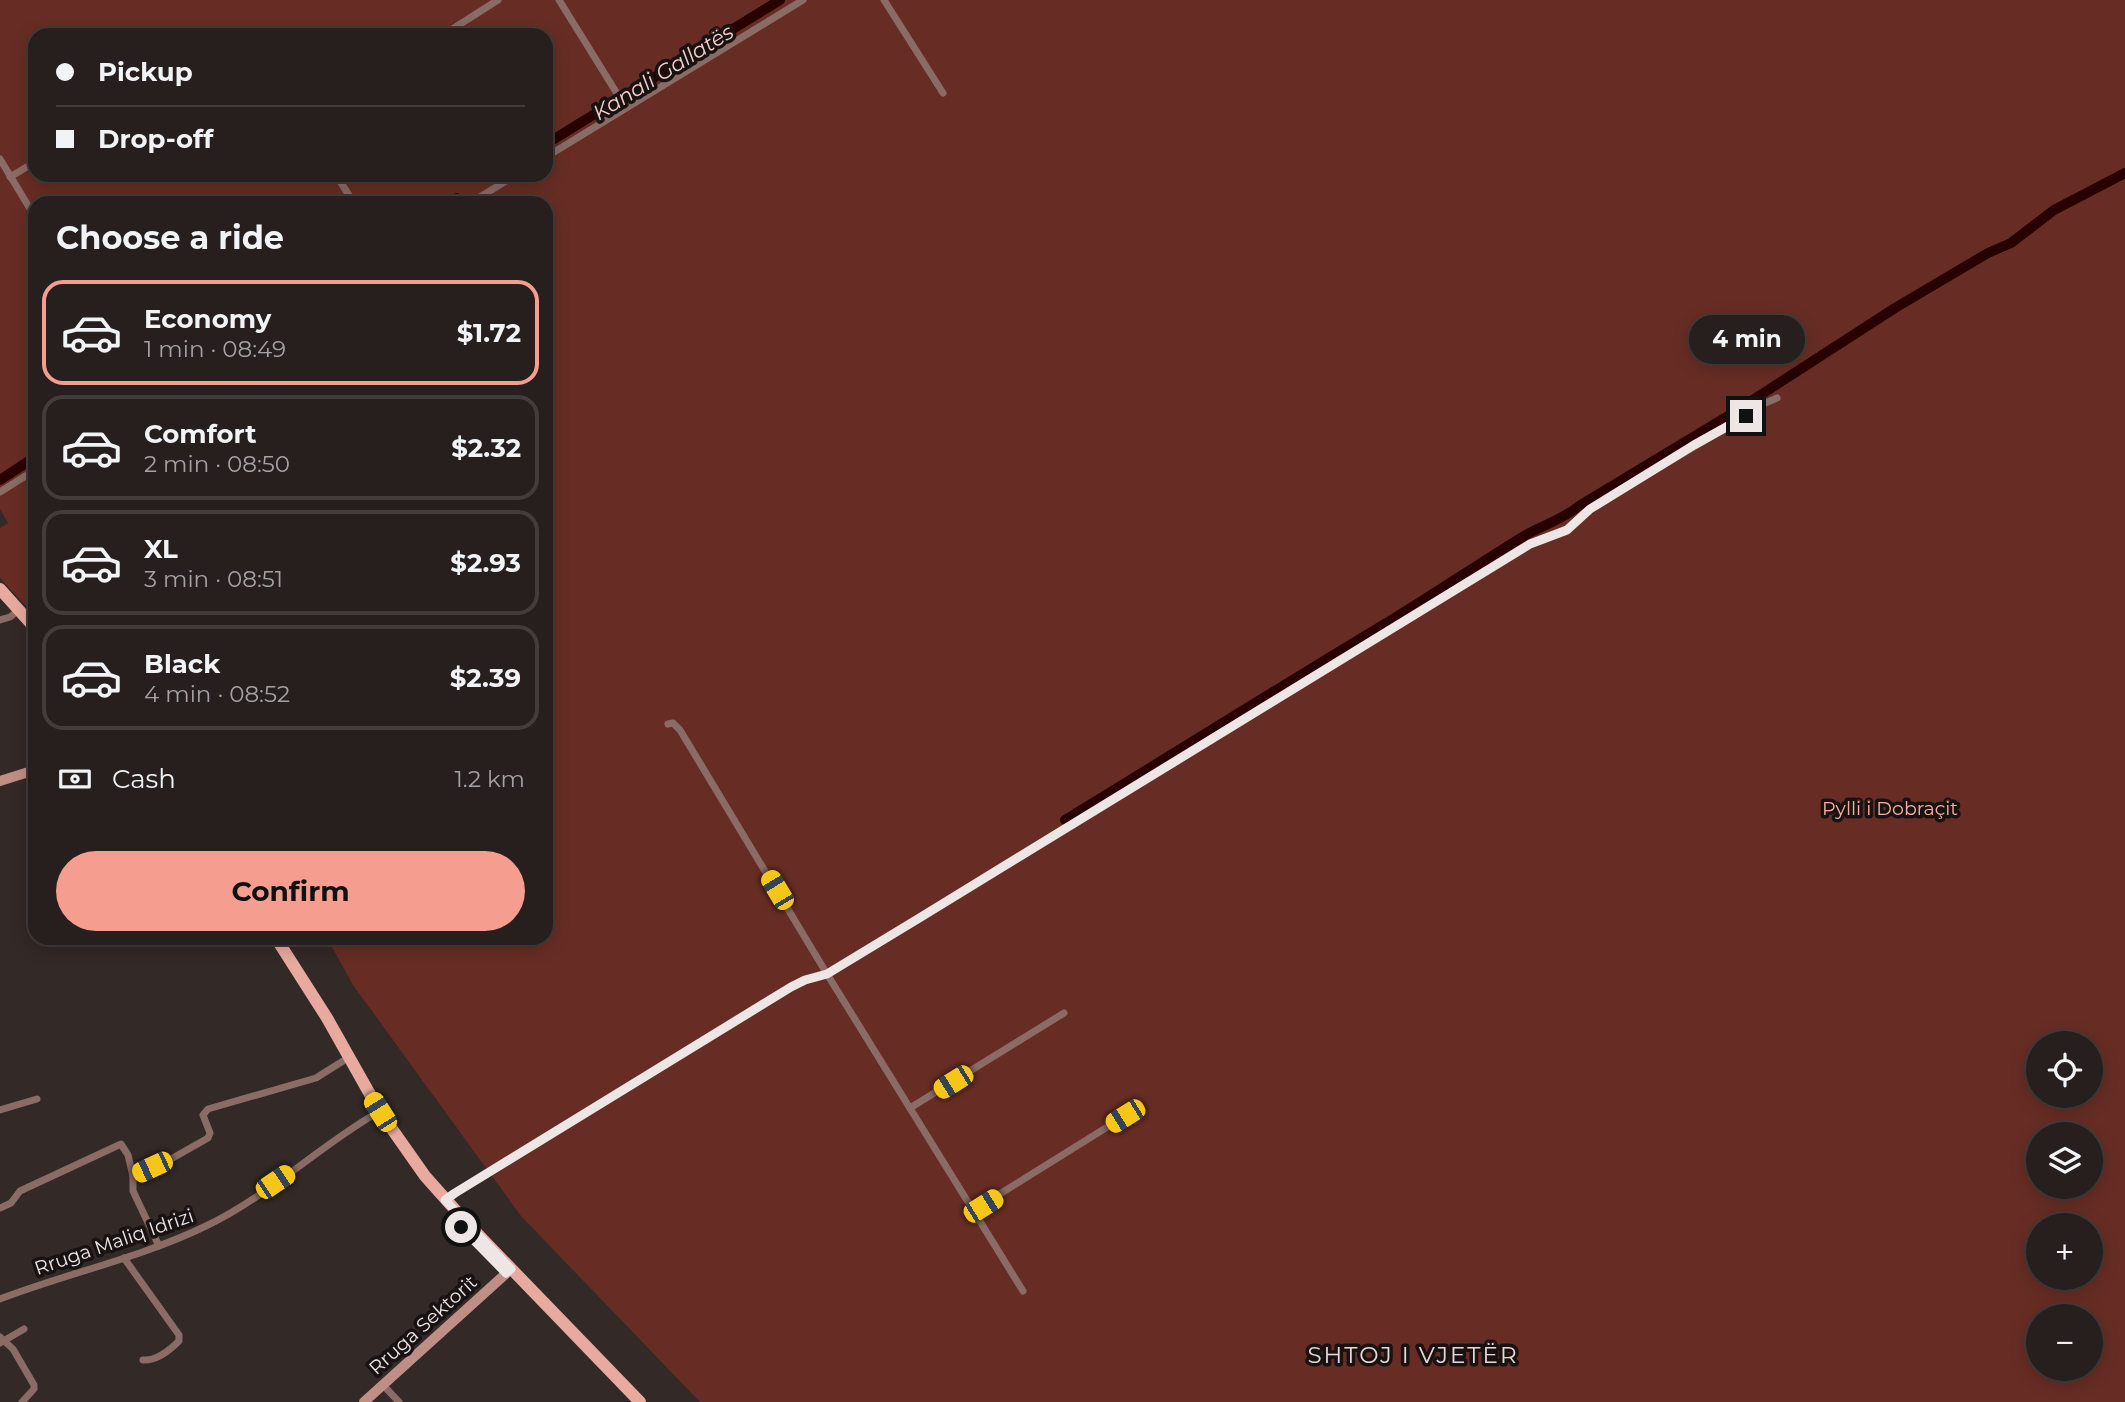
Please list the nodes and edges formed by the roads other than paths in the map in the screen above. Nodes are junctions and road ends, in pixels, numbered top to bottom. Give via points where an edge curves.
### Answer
1 (498, 0) edge
2 (559, 0) edge
3 (803, 0) edge
4 (884, 0) edge
5 (454, 28) edge
6 (943, 93) dead end
7 (624, 105) junction
8 (553, 152) edge
9 (0, 159) edge
10 (28, 166) edge
11 (10, 177) junction
12 (504, 182) edge
13 (482, 196) edge
14 (28, 206) edge
15 (1777, 398) dead end
16 (28, 474) edge
17 (0, 492) edge
18 (0, 589) edge
19 (19, 610) junction
20 (0, 620) edge
21 (28, 620) edge
22 (668, 724) dead end
23 (28, 772) edge
24 (0, 781) edge
25 (280, 945) edge
26 (290, 962) junction
27 (827, 974) junction
28 (1064, 1013) dead end
29 (343, 1061) junction
30 (37, 1100) dead end
31 (910, 1108) junction
32 (0, 1110) edge
33 (375, 1114) junction
34 (1125, 1116) dead end
35 (134, 1176) junction
36 (445, 1200) junction
37 (0, 1208) edge
38 (974, 1210) junction
39 (159, 1246) junction
40 (124, 1258) junction
41 (509, 1271) junction
42 (1023, 1291) dead end
43 (0, 1299) edge
44 (24, 1329) dead end
45 (1, 1340) edge
46 (144, 1360) dead end
47 (383, 1385) junction
48 (22, 1402) edge
49 (364, 1402) edge
50 (399, 1402) edge
51 (640, 1402) edge

1 - 5 street
2 - 7 street
3 - 7 street
4 - 6 street
7 - 8 street
9 - 11 street
10 - 11 street
11 - 14 street
12 - 13 street
15 - 27 street via 1590,509 1567,530 1518,551
16 - 17 street
18 - 19 main road
19 - 20 street
19 - 21 main road
22 - 27 street via 680,730
23 - 24 street
25 - 26 main road
26 - 29 main road
26 - 36 main road via 404,1147
27 - 31 street
27 - 36 street via 791,987
28 - 31 street
29 - 33 main road
29 - 35 street via 316,1078 208,1109 203,1115 208,1138
30 - 32 street
31 - 38 street
33 - 39 street, Rruga Maliq Idrizi via 238,1209
33 - 41 main road via 420,1179 461,1227
34 - 38 street
35 - 37 street via 124,1147 116,1145 20,1191
35 - 39 street via 134,1191
36 - 41 main road
38 - 42 street
39 - 40 street, Rruga Maliq Idrizi
40 - 43 street, Rruga Maliq Idrizi
40 - 46 street via 179,1335 171,1349
41 - 47 street, Rruga Sektorit
41 - 51 main road via 571,1338
44 - 45 street
45 - 48 street via 13,1349 34,1385
47 - 49 street, Rruga Sektorit
47 - 50 street

